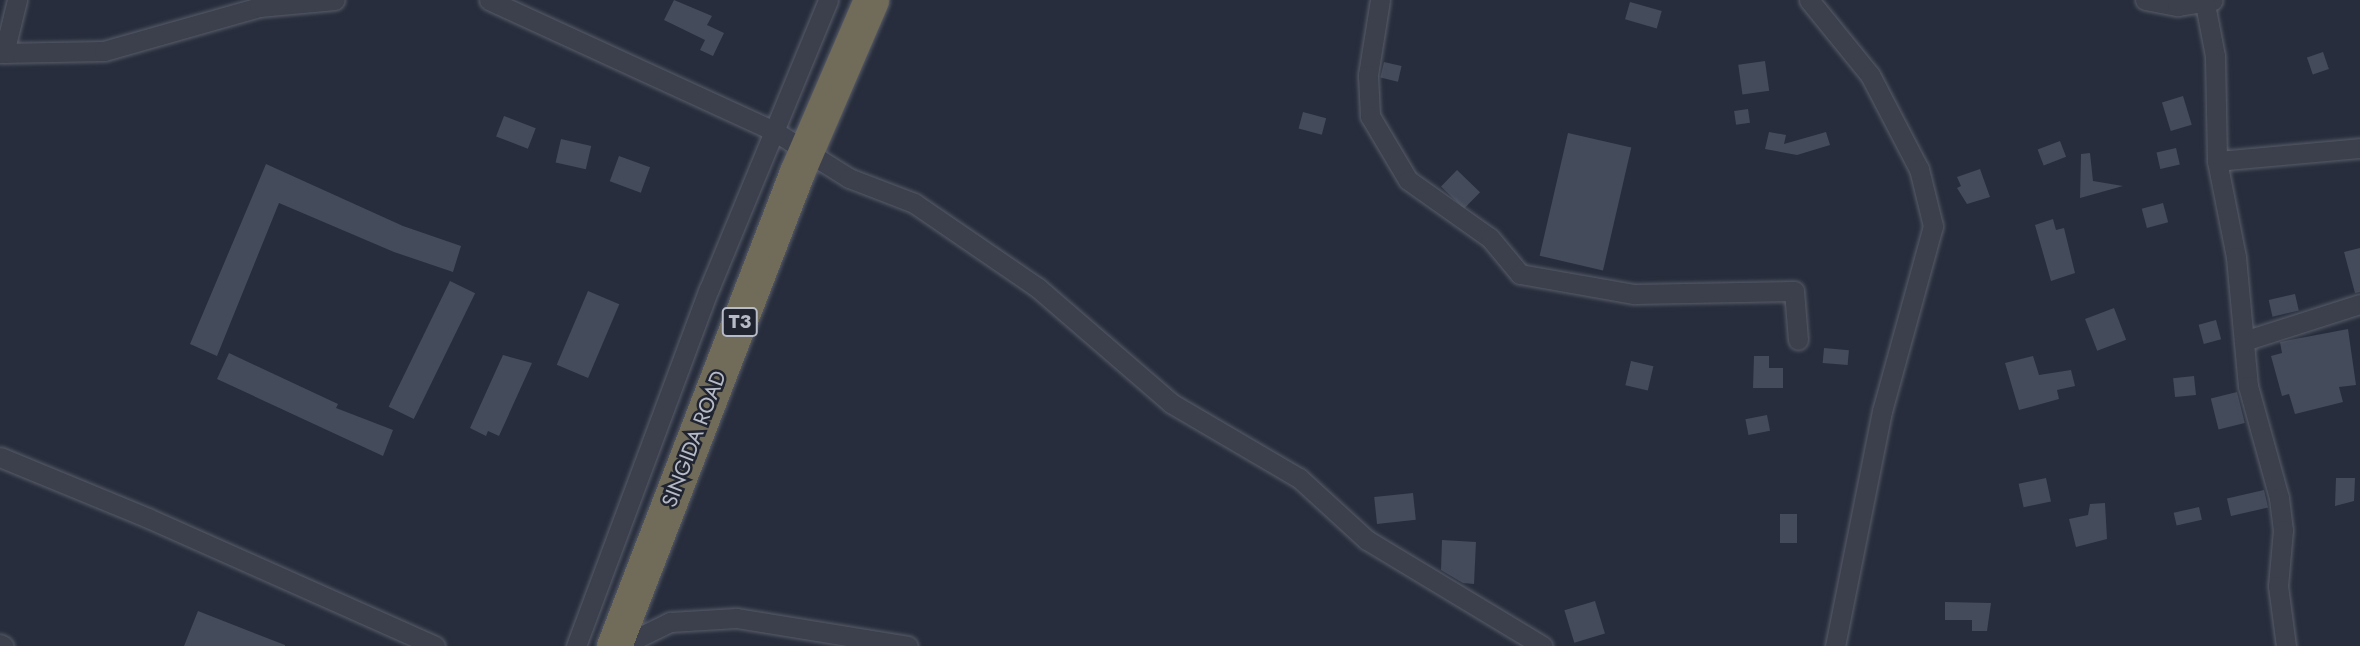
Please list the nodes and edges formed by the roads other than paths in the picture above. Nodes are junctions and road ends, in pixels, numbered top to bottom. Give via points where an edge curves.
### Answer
1 (17, 0) edge
2 (335, 0) edge
3 (489, 0) edge
4 (828, 0) edge
5 (871, 0) edge
6 (1380, 0) edge
7 (1809, 0) edge
8 (2145, 0) edge
9 (2209, 2) edge
10 (512, 4) edge
11 (2, 53) edge
12 (774, 131) junction
13 (2360, 148) edge
14 (807, 149) junction
15 (2217, 162) junction
16 (2360, 304) edge
17 (1798, 340) dead end
18 (2244, 341) junction
19 (0, 457) edge
20 (435, 646) edge
21 (576, 646) edge
22 (614, 646) edge
23 (621, 646) edge
24 (908, 646) edge
25 (1543, 646) edge
26 (1835, 646) edge
27 (2286, 646) edge

1 - 11 street
2 - 11 street via 259,7 104,51
3 - 10 street
4 - 12 street
5 - 14 highway, SINGIDA ROAD / T3
6 - 17 street via 1368,75 1370,116 1408,180 1490,238 1520,274 1634,294 1794,291
7 - 26 street via 1870,75 1919,169 1933,226 1882,411
8 - 9 street via 2177,6
9 - 15 street
10 - 12 street
12 - 14 street
12 - 21 street via 709,289
13 - 15 street
14 - 22 highway, SINGIDA ROAD / T3
14 - 25 street via 849,178 914,203 993,255 1171,403 1299,478 1367,540
15 - 18 street via 2236,257
16 - 18 street
18 - 27 street via 2248,386 2280,498 2283,530 2278,586
19 - 20 street
23 - 24 street via 670,622 725,618

